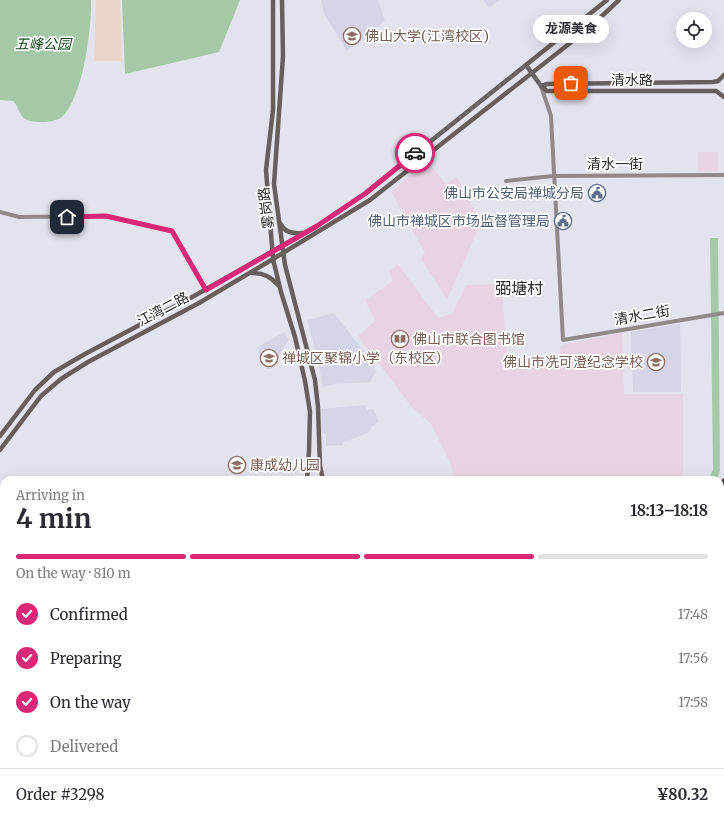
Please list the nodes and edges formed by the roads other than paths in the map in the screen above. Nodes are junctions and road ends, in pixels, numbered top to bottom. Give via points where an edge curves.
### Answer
1 (273, 0) edge
2 (282, 0) edge
3 (607, 0) edge
4 (619, 0) edge
5 (526, 65) junction
6 (532, 73) junction
7 (724, 75) edge
8 (673, 82) junction
9 (596, 83) junction
10 (637, 83) junction
11 (541, 86) junction
12 (596, 91) junction
13 (637, 91) junction
14 (673, 91) junction
15 (724, 97) edge
16 (724, 175) edge
17 (553, 176) junction
18 (506, 180) dead end
19 (0, 212) edge
20 (278, 220) junction
21 (306, 232) junction
22 (283, 245) junction
23 (272, 251) junction
24 (284, 253) junction
25 (274, 259) junction
26 (250, 273) junction
27 (280, 286) junction
28 (206, 290) junction
29 (724, 313) edge
30 (0, 436) edge
31 (1, 448) edge
32 (320, 467) junction
33 (308, 476) edge
34 (319, 476) edge
35 (322, 476) edge

1 - 23 main road, 雾岗路 via 273,110 266,170
2 - 20 main road, 雾岗路 via 283,56 274,184
3 - 5 main road, 江湾二路
4 - 6 main road, 江湾二路 via 588,29
5 - 6 main road
5 - 21 main road, 江湾二路 via 366,193
6 - 11 main road
6 - 24 main road, 江湾二路 via 370,200
7 - 8 main road via 713,82
8 - 10 main road
8 - 14 main road
9 - 10 main road
9 - 11 main road
9 - 12 main road
10 - 13 main road
11 - 12 main road, 清水路 via 547,91
11 - 17 street via 551,116
12 - 13 main road, 清水路
13 - 14 main road, 清水路
14 - 15 main road, 清水路 via 716,91
16 - 17 street, 清水一街
17 - 18 street, 清水一街
17 - 29 street, 清水二街 via 563,340
19 - 28 street via 19,217 106,216 172,231
20 - 21 main road via 282,228 290,232
20 - 22 main road, 雾岗路
21 - 22 main road, 江湾二路
22 - 23 main road, 江湾二路
22 - 24 main road, 雾岗路
23 - 25 main road, 雾岗路
23 - 28 main road, 江湾二路
24 - 25 main road, 江湾二路
24 - 32 main road, 雾岗路 via 314,380 318,407
25 - 26 main road, 江湾二路
25 - 27 main road, 雾岗路
26 - 27 main road via 261,273 272,278
26 - 31 main road, 江湾二路 via 60,379 41,396
27 - 33 main road, 雾岗路 via 295,337 310,412
28 - 30 main road, 江湾二路 via 54,372 35,390
32 - 34 main road
32 - 35 main road, 雾岗路

